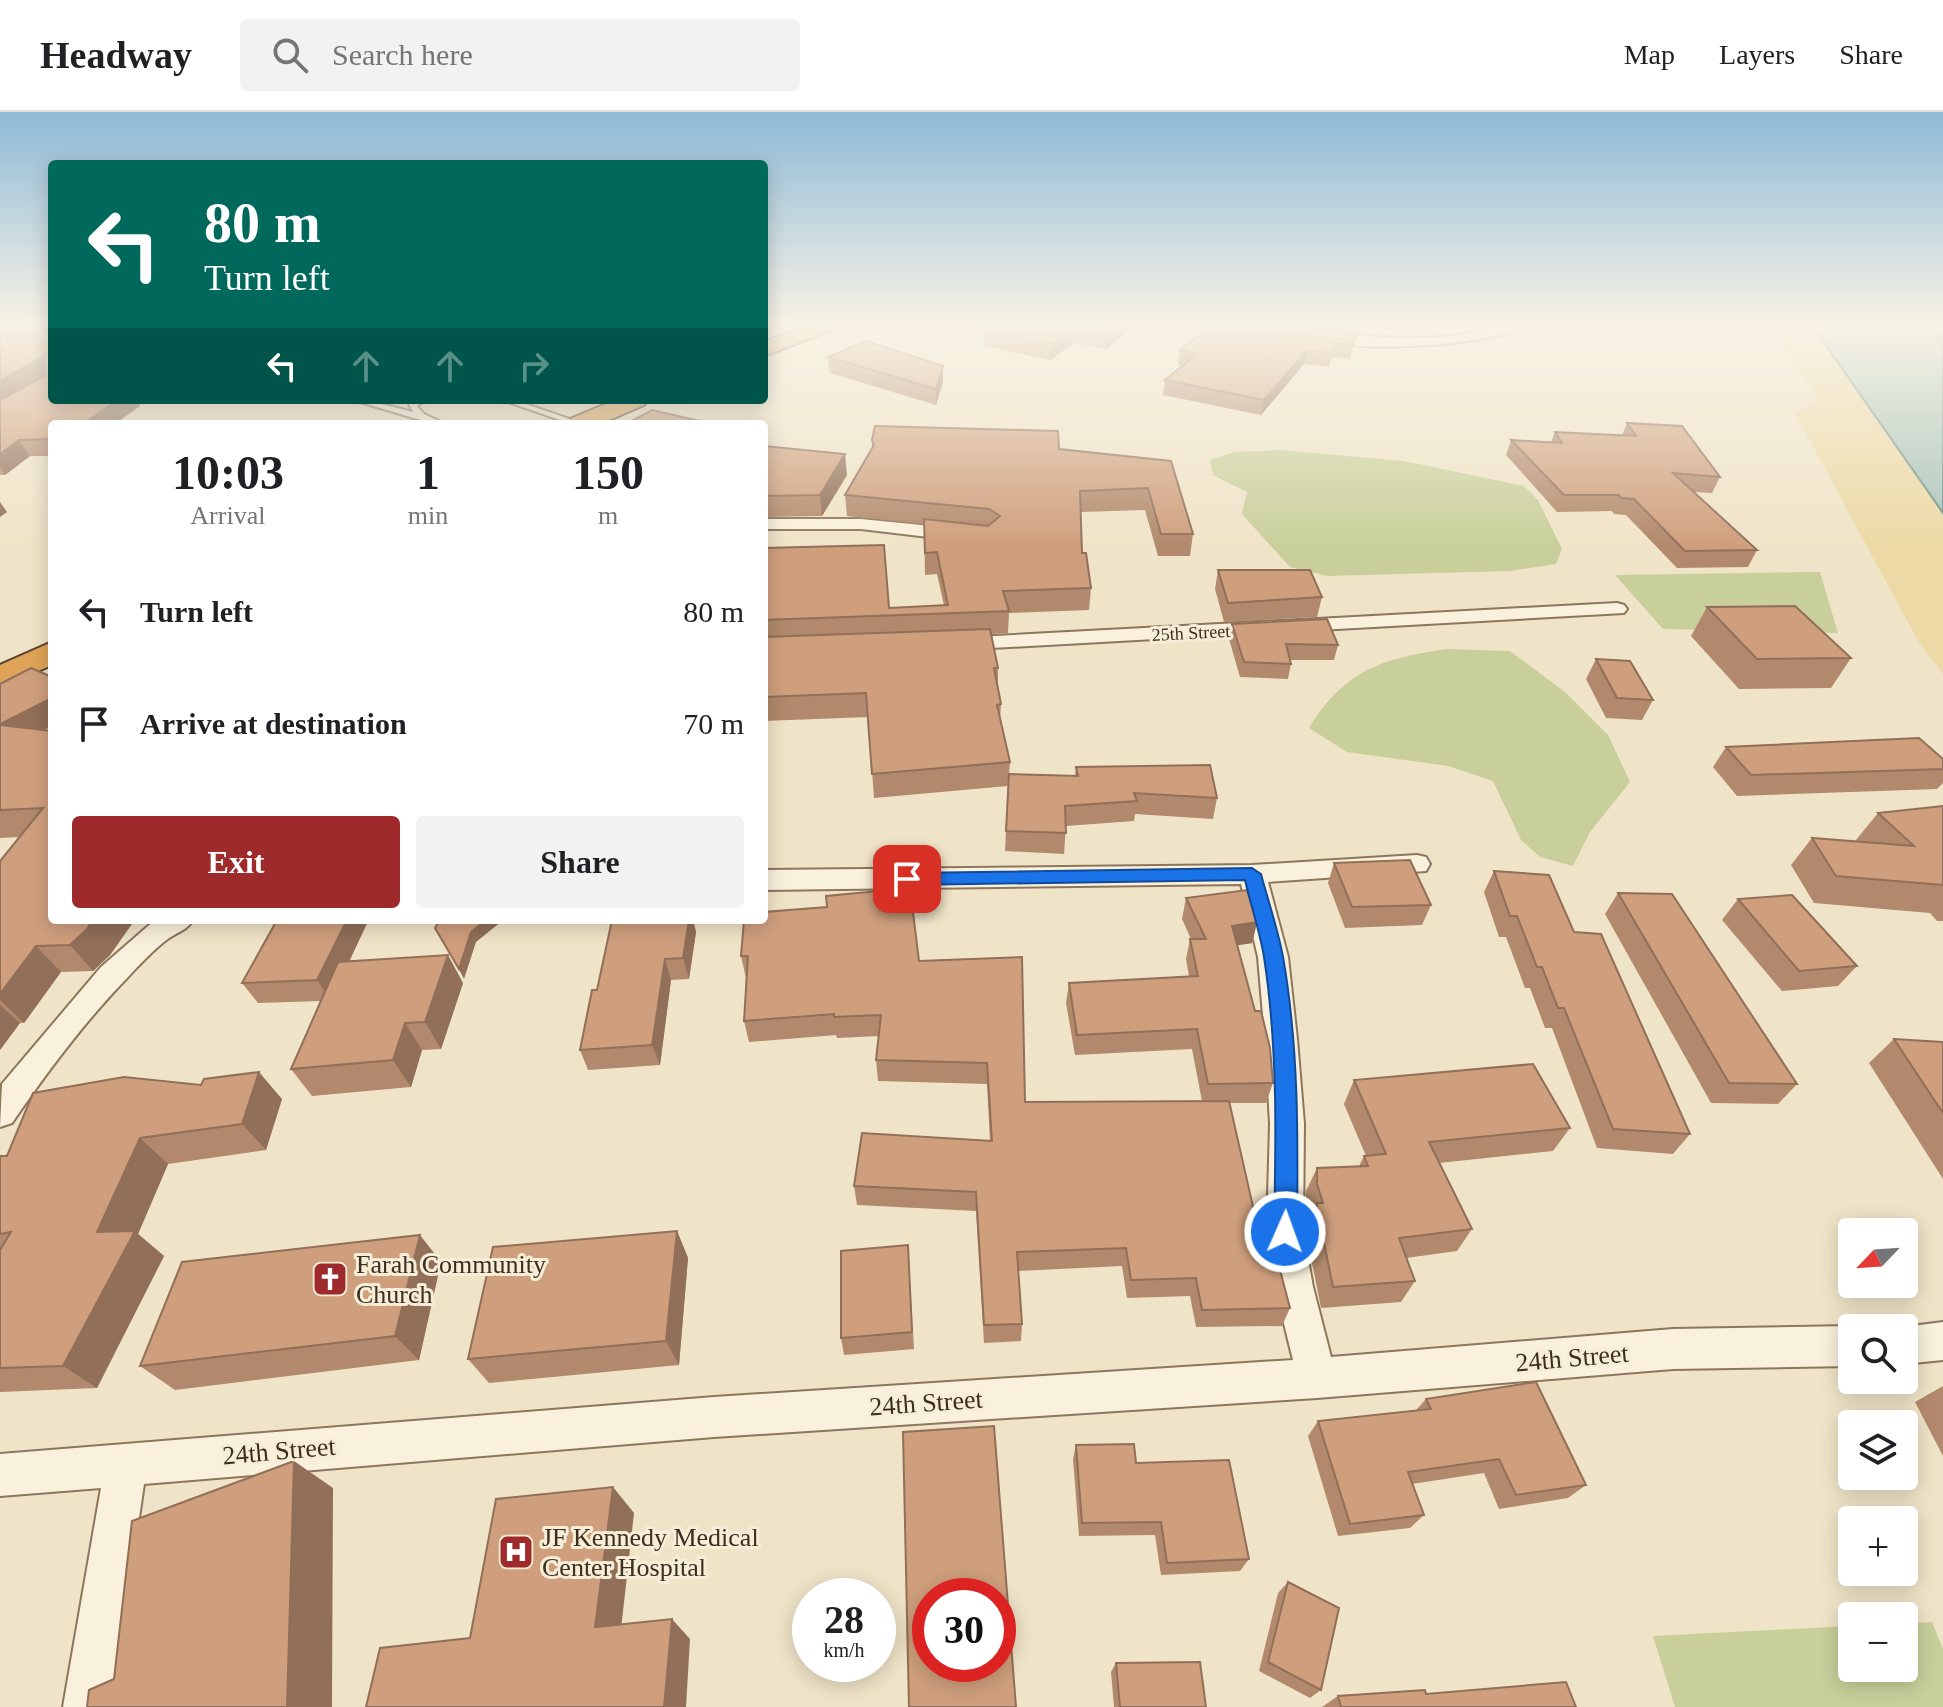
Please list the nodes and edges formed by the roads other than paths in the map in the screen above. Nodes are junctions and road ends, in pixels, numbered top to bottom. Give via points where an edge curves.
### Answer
1 (373, 404) edge
2 (415, 404) edge
3 (518, 404) edge
4 (626, 404) edge
5 (421, 416) junction
6 (431, 420) edge
7 (567, 420) edge
8 (588, 420) edge
9 (768, 524) edge
10 (988, 539) edge
11 (1617, 609) dead end
12 (935, 645) edge
13 (48, 654) edge
14 (0, 678) edge
15 (1417, 864) dead end
16 (1252, 874) junction
17 (768, 880) edge
18 (166, 924) edge
19 (0, 1113) edge
20 (1943, 1341) edge
21 (1918, 1343) edge
22 (1838, 1346) edge
23 (1317, 1378) junction
24 (126, 1464) junction
25 (0, 1475) edge
26 (87, 1707) edge

1 - 5 lane
2 - 5 lane
3 - 7 lane
4 - 8 highway
5 - 6 lane
9 - 10 street via 833,517
11 - 12 street, 25th Street
13 - 14 highway
15 - 16 street
16 - 17 street
16 - 23 street via 1273,957 1281,1039 1287,1124 1285,1232
18 - 19 street via 129,956
20 - 21 street
22 - 23 street, 24th Street via 1673,1349
23 - 24 street, 24th Street via 714,1417
24 - 25 street, 24th Street
24 - 26 street

